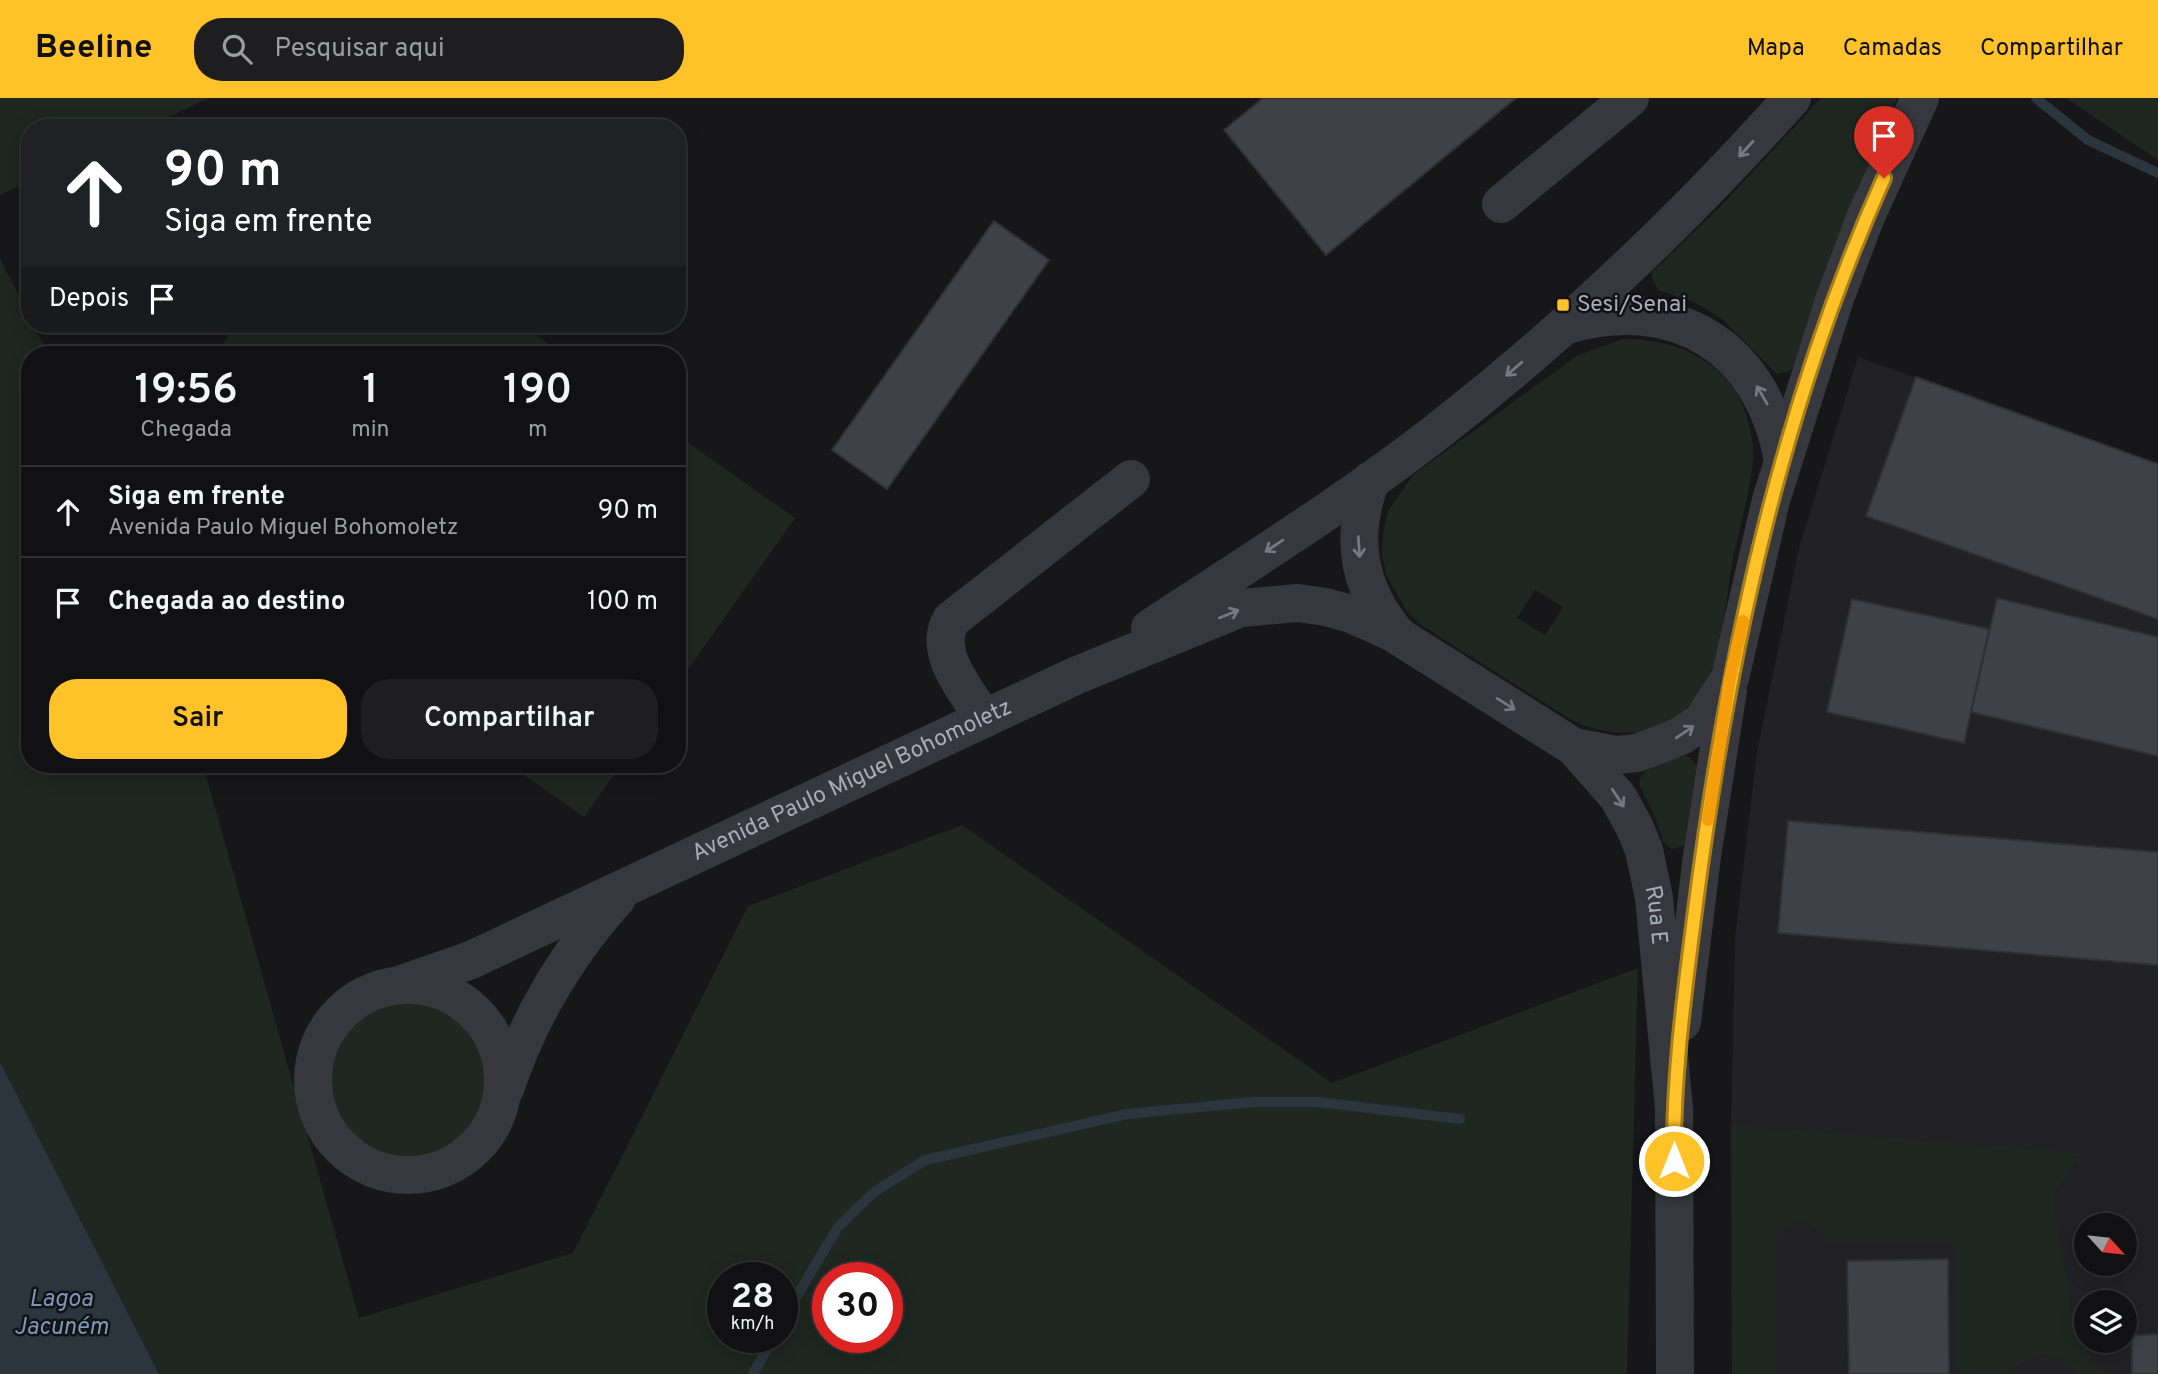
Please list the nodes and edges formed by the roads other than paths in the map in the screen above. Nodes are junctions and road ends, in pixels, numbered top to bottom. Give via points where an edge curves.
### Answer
1 (1630, 98) edge
2 (1792, 98) edge
3 (1920, 98) edge
4 (1501, 204) dead end
5 (1566, 325) junction
6 (1783, 460) junction
7 (1130, 479) dead end
8 (1371, 481) junction
9 (1398, 636) junction
10 (1075, 676) junction
11 (1730, 678) junction
12 (984, 719) junction
13 (1574, 747) junction
14 (627, 887) junction
15 (402, 984) junction
16 (501, 1101) junction
17 (1674, 1108) junction
18 (1675, 1374) edge

1 - 4 street
2 -> 5 street, Avenida Paulo Miguel Bohomoletz via 1660,238
3 - 6 street, Avenida Paulo Miguel Bohomoletz via 1866,216
6 -> 5 street via 1774,422 1752,379 1733,356 1710,339 1688,327 1640,314 1615,314
5 -> 8 street, Avenida Paulo Miguel Bohomoletz
6 - 11 street, Avenida Paulo Miguel Bohomoletz
7 - 12 street via 951,620 944,649
8 -> 9 street, Avenida Paulo Miguel Bohomoletz via 1359,522 1360,565 1368,591
8 -> 10 street, Avenida Paulo Miguel Bohomoletz
10 -> 9 street, Avenida Paulo Miguel Bohomoletz via 1241,608 1270,604 1326,607
9 -> 13 street, Avenida Paulo Miguel Bohomoletz
10 - 12 street, Avenida Paulo Miguel Bohomoletz
13 -> 11 street, Avenida Paulo Miguel Bohomoletz via 1616,755 1658,747 1702,720
11 - 17 street, Rua E via 1699,881
12 - 14 street, Avenida Paulo Miguel Bohomoletz
13 -> 17 street, Rua E via 1618,797 1644,850 1654,898
14 - 15 street, Avenida Paulo Miguel Bohomoletz via 460,965
14 - 16 street, Avenida Paulo Miguel Bohomoletz via 563,965 517,1054
15 - 16 street via 446,992 481,1018 501,1057
15 - 16 street via 351,1004 328,1028 318,1048 313,1092 328,1134 361,1164 403,1176 425,1174 446,1168 474,1149 494,1122
17 - 18 street, Rua E

